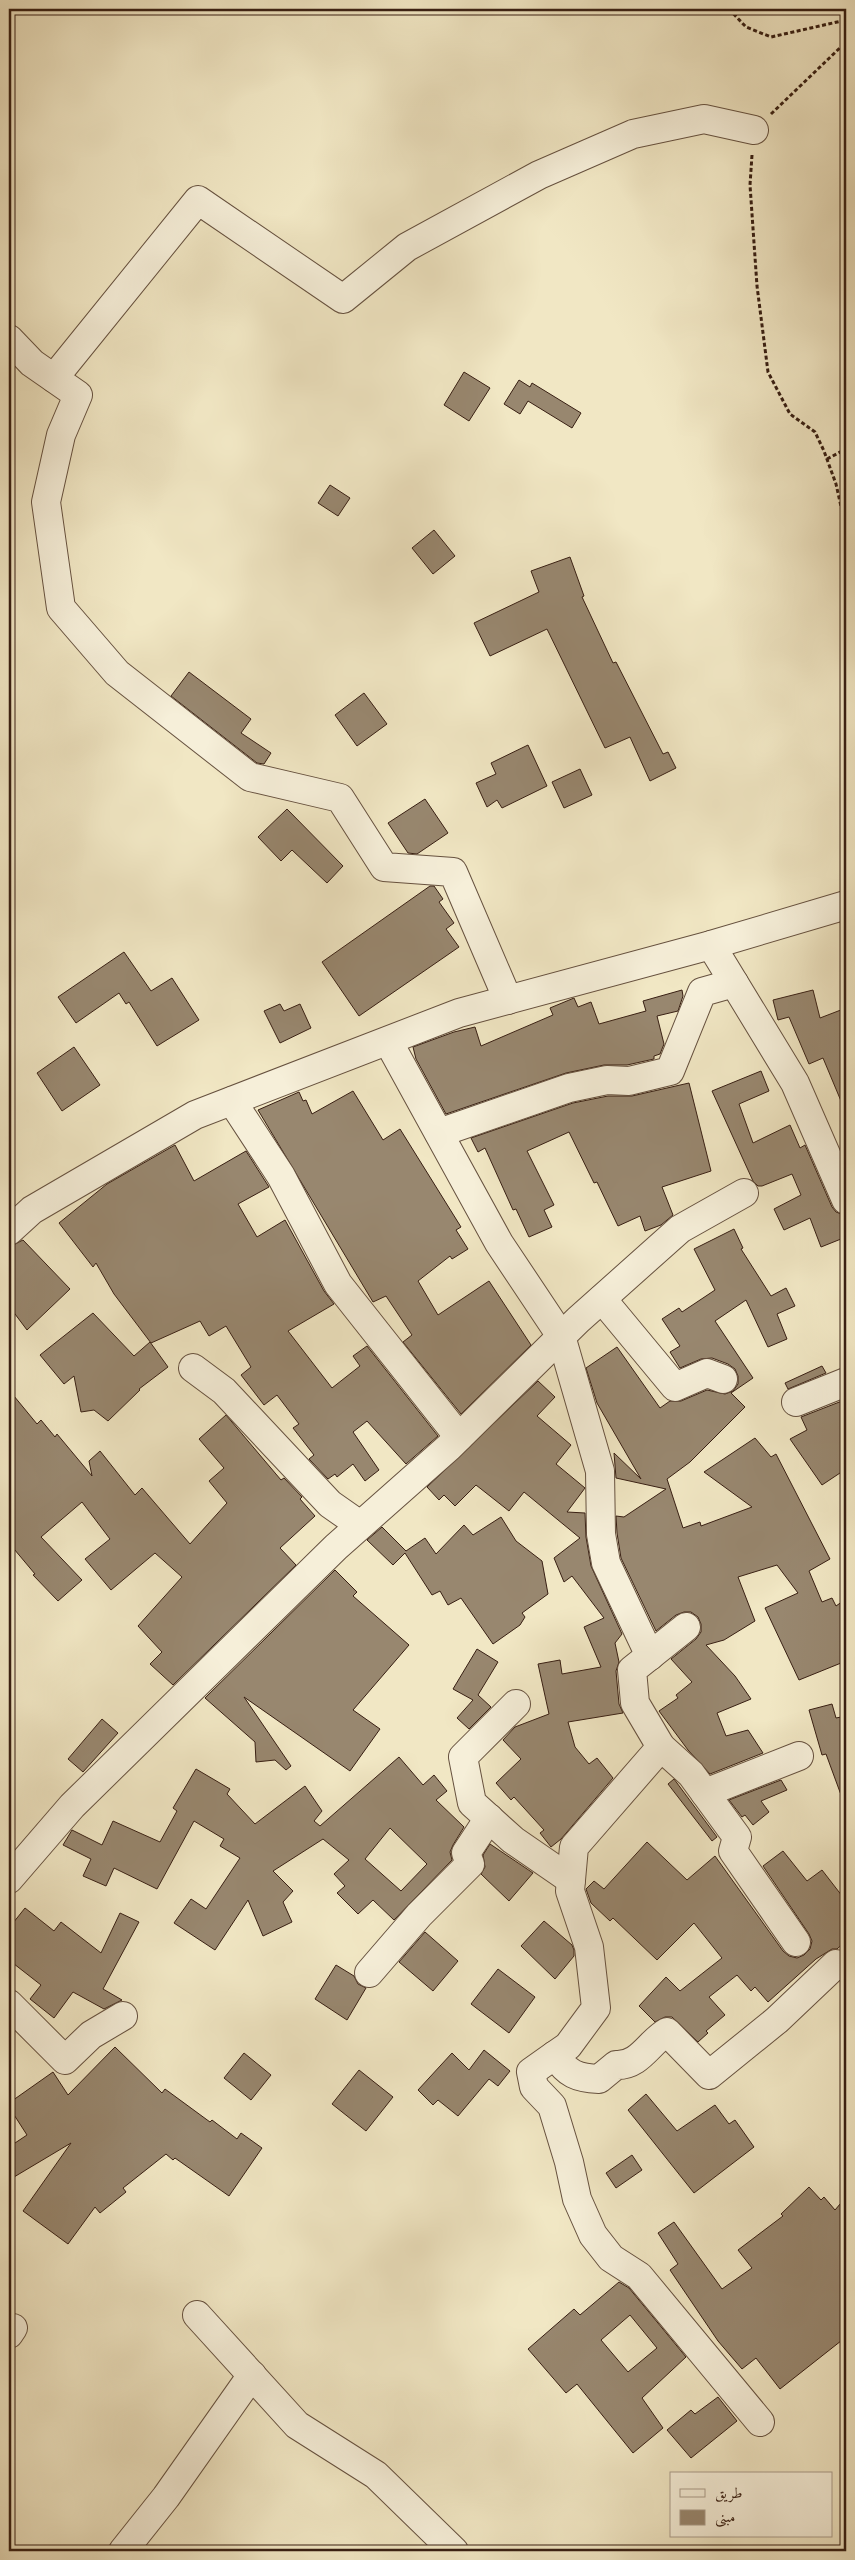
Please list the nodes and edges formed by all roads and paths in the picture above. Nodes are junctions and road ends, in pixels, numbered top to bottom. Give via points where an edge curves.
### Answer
1 (729, 9) edge
2 (846, 20) edge
3 (846, 42) edge
4 (754, 130) junction
5 (9, 340) edge
6 (54, 378) junction
7 (846, 449) edge
8 (828, 459) junction
9 (846, 529) edge
10 (846, 904) edge
11 (711, 945) junction
12 (734, 983) junction
13 (508, 1000) junction
14 (388, 1040) junction
15 (232, 1101) junction
16 (439, 1132) junction
17 (744, 1193) dead end
18 (846, 1200) edge
19 (9, 1231) edge
20 (602, 1299) junction
21 (561, 1336) junction
22 (193, 1368) dead end
23 (724, 1379) dead end
24 (846, 1382) edge
25 (796, 1402) dead end
26 (459, 1437) junction
27 (360, 1526) junction
28 (686, 1628) dead end
29 (650, 1656) junction
30 (516, 1704) dead end
31 (661, 1747) junction
32 (799, 1756) dead end
33 (705, 1793) junction
34 (489, 1818) junction
35 (9, 1879) edge
36 (571, 1880) junction
37 (796, 1942) dead end
38 (846, 1967) edge
39 (369, 1973) dead end
40 (9, 2004) edge
41 (123, 2016) dead end
42 (555, 2055) junction
43 (197, 2315) dead end
44 (252, 2375) junction
45 (760, 2422) dead end
46 (124, 2551) edge
47 (454, 2551) edge

1 - 2 path via 746,27 771,37
3 - 4 path
4 - 6 street via 704,119 633,134 539,175 407,247 343,299 198,200
4 - 8 path via 750,185 756,286 768,372 790,414 815,432
5 - 6 street via 32,363
6 - 13 street via 78,395 61,435 46,502 61,608 117,673 250,777 340,798 384,867 454,872
7 - 8 path
8 - 9 path
10 - 11 street
11 - 12 street
11 - 13 street
12 - 16 street via 702,992 670,1071 629,1081 607,1080 569,1088
12 - 18 street via 795,1083
13 - 14 street via 459,1013
14 - 15 street
14 - 16 street
15 - 19 street via 194,1115 40,1205
15 - 26 street via 281,1176 338,1284
16 - 21 street via 500,1243
17 - 20 street via 680,1229
20 - 21 street
20 - 23 street via 675,1387 707,1373
21 - 26 street
21 - 29 street via 600,1471 601,1534 606,1563
22 - 27 street via 224,1391 330,1504
24 - 25 street
26 - 27 street
27 - 35 street via 72,1806
28 - 29 street
29 - 31 street via 632,1670 635,1703
30 - 34 street via 464,1757 472,1803
31 - 33 street via 691,1774
31 - 36 street via 574,1847
32 - 33 street
33 - 37 street via 737,1837 733,1851
34 - 36 street
34 - 39 street via 466,1853 470,1864 419,1915
36 - 42 street via 570,1891 589,1947 596,2008 568,2046
38 - 42 street via 836,1964 777,2020 709,2075 667,2032 649,2050 625,2066 616,2065 599,2079 583,2078 564,2068
40 - 41 street via 65,2060 91,2035
42 - 45 street via 531,2072 534,2087 552,2106 577,2199 593,2235 610,2258 639,2276
43 - 44 street
44 - 46 street
44 - 47 street via 297,2425 376,2475

